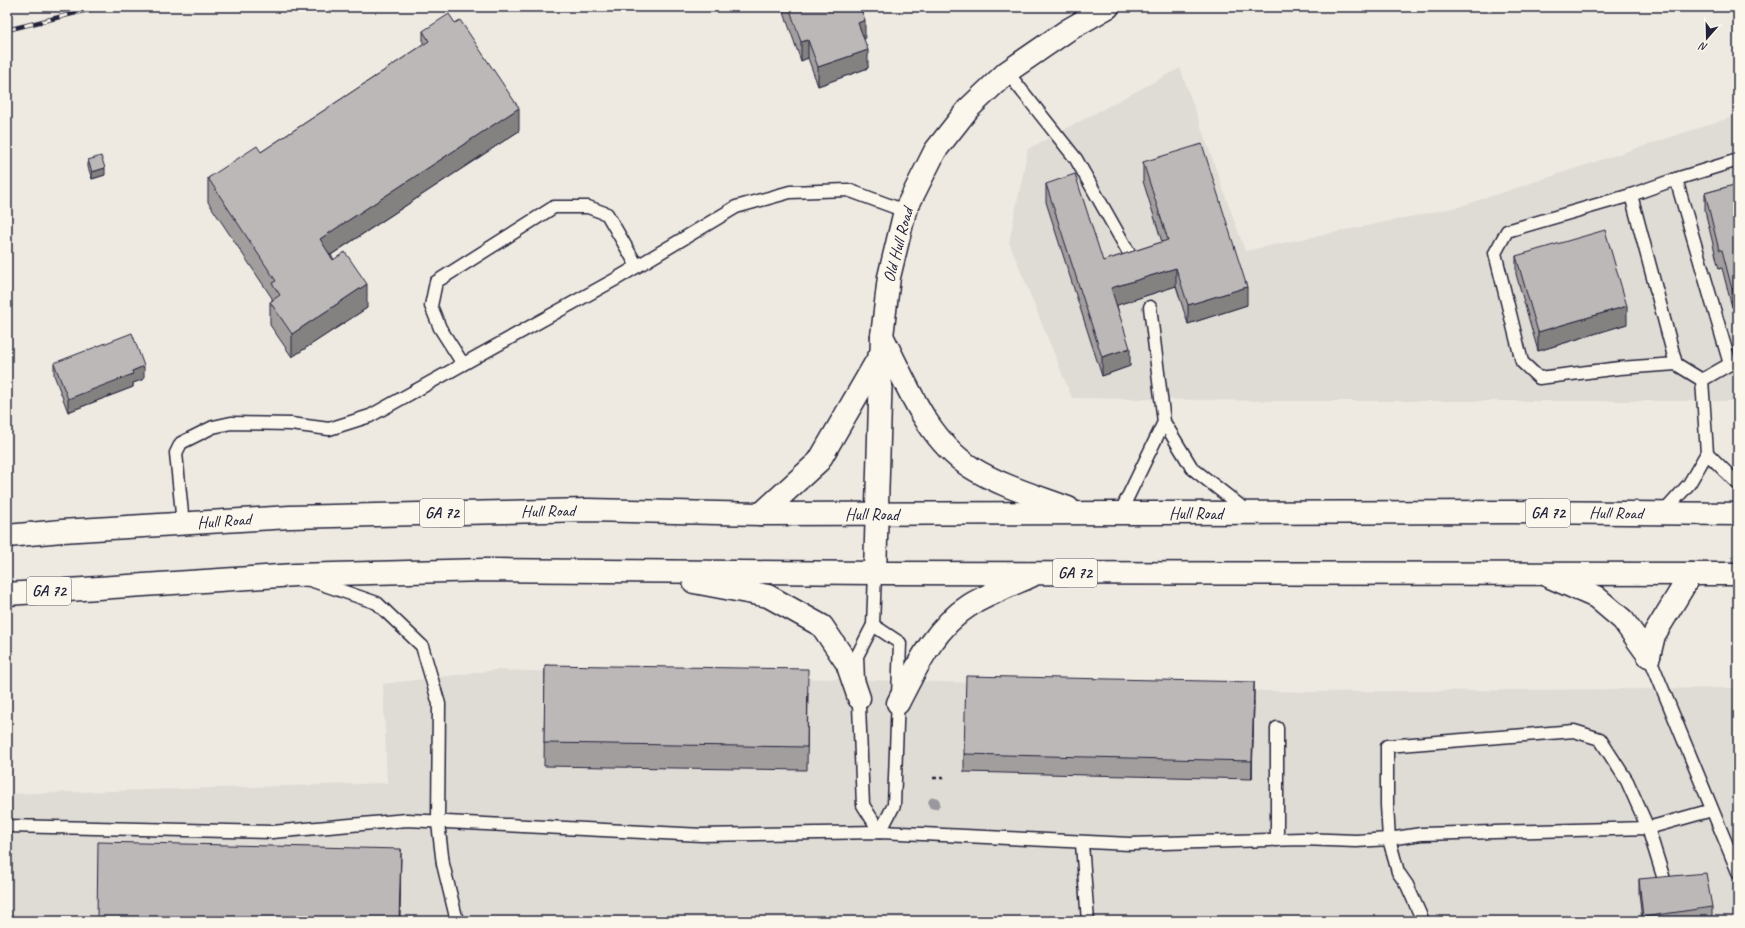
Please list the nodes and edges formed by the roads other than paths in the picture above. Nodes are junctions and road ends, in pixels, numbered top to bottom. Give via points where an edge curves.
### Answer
1 (1108, 7) edge
2 (1007, 72) junction
3 (1738, 160) edge
4 (1676, 179) junction
5 (1631, 195) junction
6 (905, 211) junction
7 (1133, 260) edge
8 (637, 266) junction
9 (1150, 307) dead end
10 (882, 344) junction
11 (1734, 363) edge
12 (463, 364) junction
13 (1676, 364) junction
14 (1702, 380) junction
15 (1164, 422) junction
16 (1707, 453) junction
17 (1738, 484) edge
18 (1078, 512) junction
19 (1120, 513) junction
20 (761, 514) junction
21 (878, 514) junction
22 (1251, 514) junction
23 (1662, 514) junction
24 (1738, 514) edge
25 (183, 524) junction
26 (7, 536) edge
27 (640, 571) junction
28 (874, 573) junction
29 (1036, 573) junction
30 (1736, 573) edge
31 (295, 574) junction
32 (1542, 574) junction
33 (1691, 574) junction
34 (7, 594) edge
35 (873, 625) junction
36 (1649, 656) junction
37 (859, 698) junction
38 (898, 703) junction
39 (1276, 728) dead end
40 (1712, 810) junction
41 (438, 823) junction
42 (7, 826) edge
43 (1648, 828) junction
44 (880, 832) junction
45 (1389, 838) junction
46 (1277, 840) junction
47 (1082, 844) junction
48 (1737, 867) edge
49 (1667, 889) edge
50 (457, 921) edge
51 (1088, 921) edge
52 (1423, 921) edge

1 - 2 main road, Old Hull Road via 1068,30
2 - 6 main road, Old Hull Road via 968,109 935,151
2 - 7 lane via 1076,159
3 - 4 lane
4 - 5 lane
4 - 11 lane
5 - 13 lane
5 - 13 lane via 1507,231 1495,253 1522,362 1539,378
6 - 8 lane via 848,190 790,192 736,207
6 - 10 main road, Old Hull Road via 888,277
8 - 12 lane
8 - 12 lane via 607,214 588,207 554,207 436,282 431,306 440,328
9 - 15 lane
10 - 18 main road via 934,432 951,451 971,467 991,478
10 - 20 main road via 819,461
10 - 21 main road, Old Hull Road
11 - 14 lane
12 - 25 lane via 370,416 329,429 290,424 231,423 213,427 181,443 176,453
13 - 14 lane
14 - 16 lane
15 - 19 lane
15 - 22 lane via 1192,468
16 - 17 lane
16 - 23 lane via 1689,484
18 - 19 main road, Hull Road / GA 72
18 - 21 main road, Hull Road / GA 72
19 - 22 main road, Hull Road / GA 72
20 - 21 main road, Hull Road / GA 72
20 - 25 main road, Hull Road / GA 72 via 588,510 290,517
21 - 28 main road, Old Hull Road
22 - 23 main road, Hull Road / GA 72
23 - 24 main road, Hull Road / GA 72
25 - 26 main road, Hull Road / GA 72
27 - 28 main road, GA 72
27 - 31 main road, GA 72 via 485,570
27 - 37 main road via 768,596 822,626 847,664
28 - 29 main road, GA 72
28 - 35 lane
29 - 32 main road, GA 72
29 - 38 main road via 970,605 945,625 927,647
30 - 33 main road, GA 72
31 - 34 main road, GA 72
31 - 41 lane via 378,604 422,646 439,704
32 - 33 main road, GA 72
32 - 36 main road via 1596,597 1623,620
33 - 36 main road via 1654,635
35 - 37 lane via 857,656
35 - 38 lane via 900,643
36 - 40 lane
37 - 44 lane via 863,805
38 - 44 lane via 894,805
39 - 46 lane
40 - 43 lane
40 - 48 lane
41 - 42 lane via 407,820 272,832
41 - 44 lane via 702,835
41 - 50 lane via 443,864
43 - 45 lane via 1421,834
43 - 45 lane via 1627,781 1600,738 1574,731 1386,746
43 - 49 lane
44 - 47 lane
45 - 46 lane via 1356,841
45 - 52 lane via 1398,872 1407,885
46 - 47 lane
47 - 51 lane

